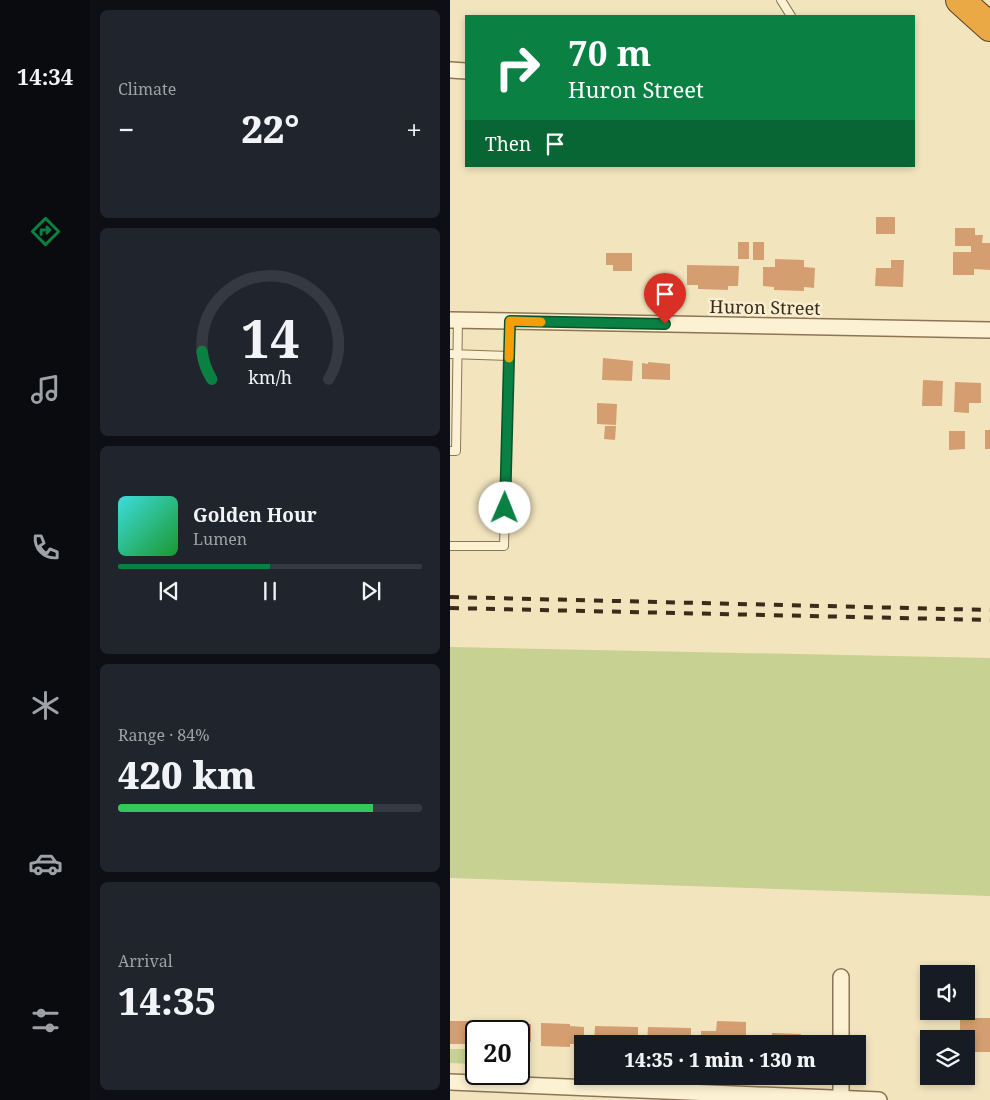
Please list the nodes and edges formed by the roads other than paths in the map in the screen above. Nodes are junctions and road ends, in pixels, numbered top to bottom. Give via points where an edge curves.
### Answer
1 (780, 0) edge
2 (960, 0) edge
3 (790, 15) edge
4 (990, 28) edge
5 (450, 70) edge
6 (465, 70) edge
7 (454, 320) edge
8 (510, 321) junction
9 (990, 330) edge
10 (454, 354) edge
11 (509, 356) junction
12 (453, 400) edge
13 (450, 451) edge
14 (450, 546) edge
15 (841, 977) dead end
16 (841, 1035) edge
17 (450, 1082) edge
18 (841, 1085) edge
19 (841, 1099) edge
20 (879, 1100) edge

1 - 3 lane
2 - 4 highway
5 - 6 street
7 - 8 street, Huron Street
7 - 10 lane
8 - 9 street, Huron Street
8 - 11 lane
10 - 11 lane
10 - 12 lane
11 - 14 lane via 504,546
12 - 13 lane via 456,451
15 - 16 street
17 - 19 street
18 - 19 street
19 - 20 street

